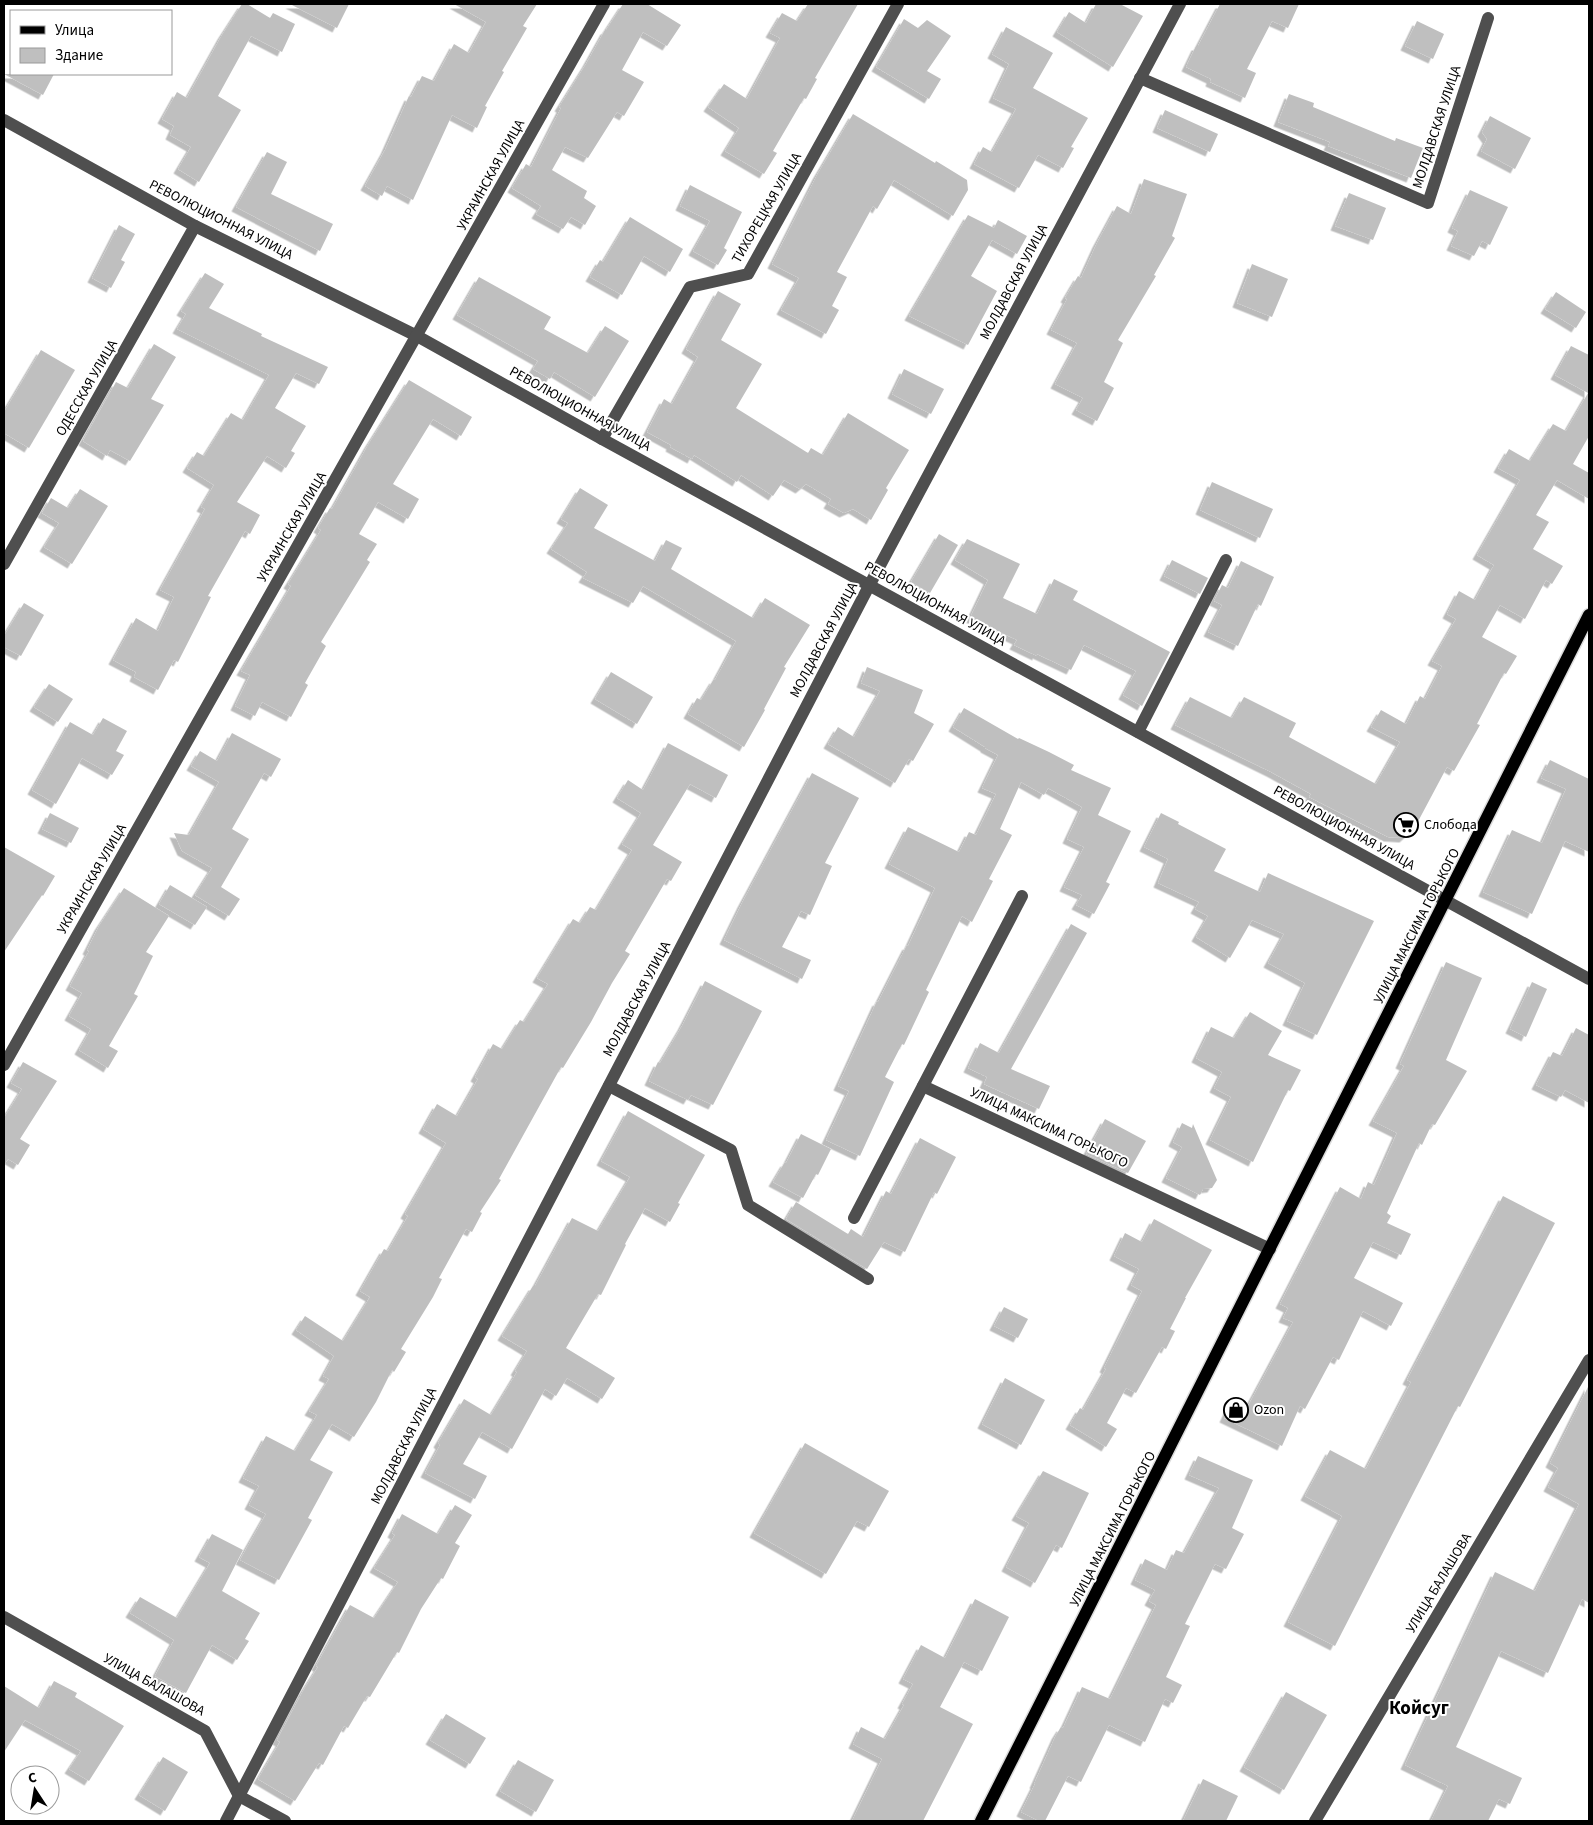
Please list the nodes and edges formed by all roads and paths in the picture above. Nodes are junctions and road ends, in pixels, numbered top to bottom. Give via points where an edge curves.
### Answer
1 (604, 4) edge
2 (898, 4) edge
3 (1180, 4) edge
4 (1488, 18) dead end
5 (1140, 78) junction
6 (4, 120) edge
7 (195, 226) junction
8 (417, 336) junction
9 (602, 439) junction
10 (1226, 560) dead end
11 (4, 564) edge
12 (869, 586) junction
13 (1589, 615) edge
14 (1138, 732) junction
15 (1022, 896) dead end
16 (1446, 901) junction
17 (1589, 979) edge
18 (4, 1065) edge
19 (609, 1086) junction
20 (923, 1086) junction
21 (854, 1218) dead end
22 (1270, 1249) junction
23 (868, 1279) dead end
24 (1589, 1360) edge
25 (4, 1617) edge
26 (239, 1796) junction
27 (226, 1821) edge
28 (285, 1821) edge
29 (982, 1821) edge
30 (1316, 1821) edge

1 - 8 street, УКРАИНСКАЯ УЛИЦА
2 - 9 street, ТИХОРЕЦКАЯ УЛИЦА via 748,274 690,287
3 - 5 street, МОЛДАВСКАЯ УЛИЦА
4 - 5 street, МОЛДАВСКАЯ УЛИЦА via 1428,203
5 - 12 street, МОЛДАВСКАЯ УЛИЦА
6 - 7 street, РЕВОЛЮЦИОННАЯ УЛИЦА
7 - 8 street, РЕВОЛЮЦИОННАЯ УЛИЦА
7 - 11 street, ОДЕССКАЯ УЛИЦА
8 - 9 street, РЕВОЛЮЦИОННАЯ УЛИЦА
8 - 18 street, УКРАИНСКАЯ УЛИЦА
9 - 12 street, РЕВОЛЮЦИОННАЯ УЛИЦА
10 - 14 street
12 - 14 street, РЕВОЛЮЦИОННАЯ УЛИЦА
12 - 19 street, МОЛДАВСКАЯ УЛИЦА
13 - 16 main road, УЛИЦА МАКСИМА ГОРЬКОГО
14 - 16 street, РЕВОЛЮЦИОННАЯ УЛИЦА
15 - 20 street
16 - 17 street, РЕВОЛЮЦИОННАЯ УЛИЦА
16 - 22 main road, УЛИЦА МАКСИМА ГОРЬКОГО
19 - 23 street via 731,1150 748,1205
19 - 26 street, МОЛДАВСКАЯ УЛИЦА
20 - 21 street
20 - 22 street, УЛИЦА МАКСИМА ГОРЬКОГО
22 - 29 main road, УЛИЦА МАКСИМА ГОРЬКОГО
24 - 30 street, УЛИЦА БАЛАШОВА
25 - 26 street, УЛИЦА БАЛАШОВА via 205,1731
26 - 27 street, МОЛДАВСКАЯ УЛИЦА
26 - 28 street

